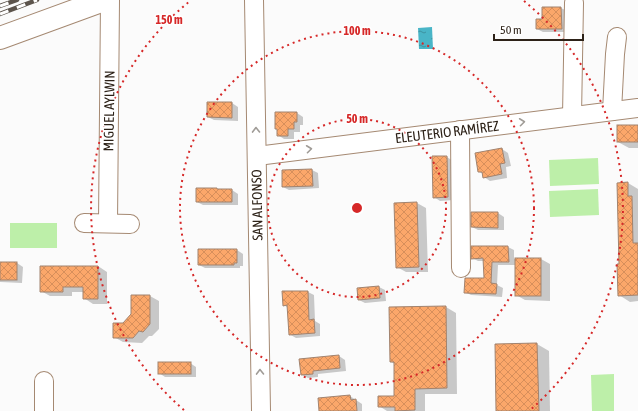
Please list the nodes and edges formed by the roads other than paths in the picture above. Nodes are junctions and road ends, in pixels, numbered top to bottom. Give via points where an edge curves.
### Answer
1 (104, 0) edge
2 (110, 0) edge
3 (254, 0) edge
4 (574, 3) dead end
5 (617, 37) dead end
6 (0, 38) edge
7 (638, 108) edge
8 (612, 111) junction
9 (572, 116) junction
10 (460, 130) junction
11 (257, 156) junction
12 (84, 223) dead end
13 (108, 223) junction
14 (130, 224) dead end
15 (461, 268) dead end
16 (44, 381) dead end
17 (44, 411) edge
18 (261, 411) edge

1 - 6 main road
2 - 13 street, MIGUEL AYLWIN
11 -> 3 street, SAN ALFONSO
4 - 9 street
5 - 8 street
7 - 8 street, ELEUTERIO RAMÍREZ
8 - 9 street, ELEUTERIO RAMÍREZ
10 -> 9 street, ELEUTERIO RAMÍREZ
11 -> 10 street, ELEUTERIO RAMÍREZ
10 - 15 street
18 -> 11 street, SAN ALFONSO
12 - 13 street
13 - 14 street
16 - 17 street

